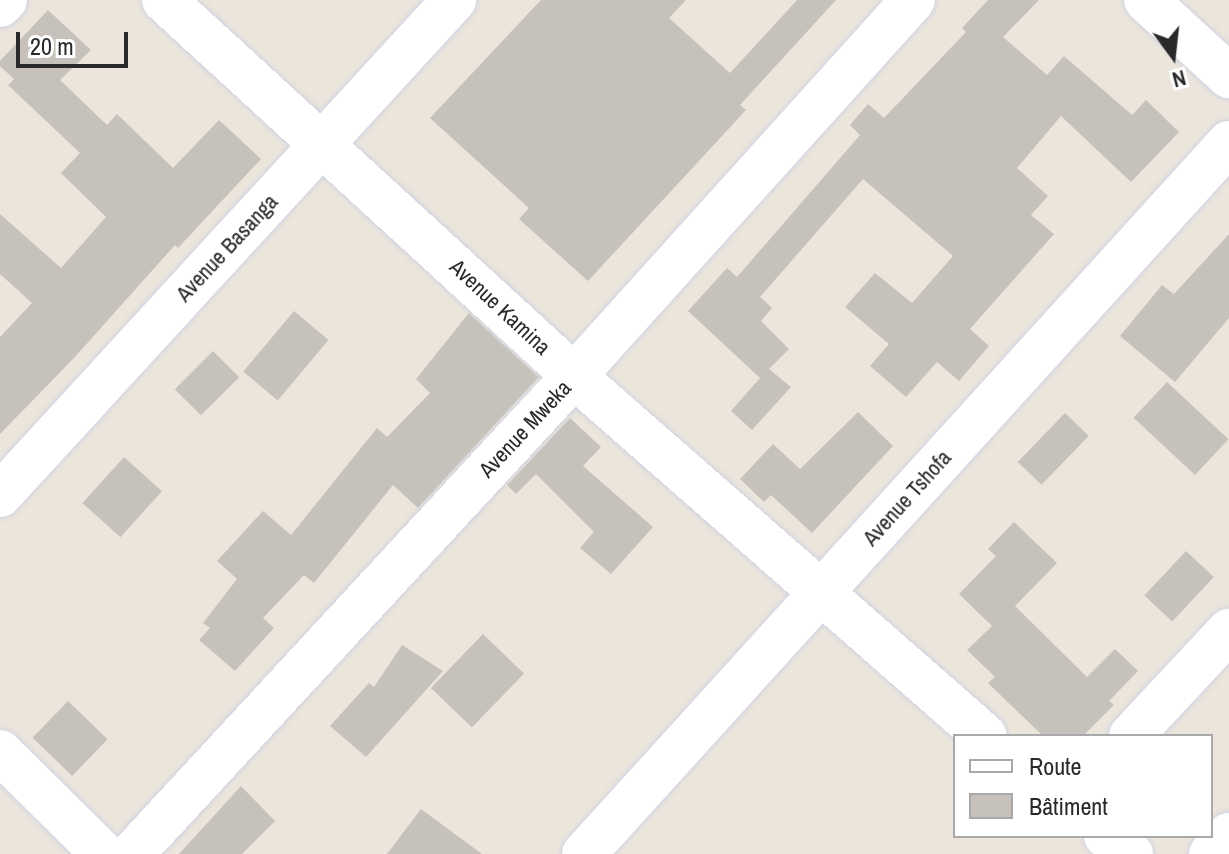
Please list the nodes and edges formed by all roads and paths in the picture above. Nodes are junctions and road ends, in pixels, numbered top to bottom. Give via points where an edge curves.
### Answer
1 (5, 0) edge
2 (164, 0) edge
3 (454, 0) edge
4 (913, 0) edge
5 (1146, 0) edge
6 (0, 5) edge
7 (1229, 76) edge
8 (324, 143) junction
9 (1229, 143) edge
10 (574, 376) junction
11 (0, 495) edge
12 (821, 593) junction
13 (1229, 631) edge
14 (983, 734) edge
15 (1133, 734) edge
16 (0, 752) edge
17 (1229, 835) edge
18 (1109, 838) edge
19 (103, 854) edge
20 (132, 854) edge
21 (584, 854) edge
22 (1131, 854) edge
23 (1211, 854) edge

1 - 6 street
2 - 8 street, Avenue Kamina
3 - 8 street, Avenue Basanga
4 - 10 street, Avenue Mweka
5 - 7 street
8 - 10 street, Avenue Kamina
8 - 11 street, Avenue Basanga
9 - 12 street, Avenue Tshofa
10 - 12 street, Avenue Kamina
10 - 20 street, Avenue Mweka
12 - 14 street, Avenue Kamina
12 - 21 street, Avenue Tshofa
13 - 15 street
16 - 19 street
17 - 23 street
18 - 22 street

